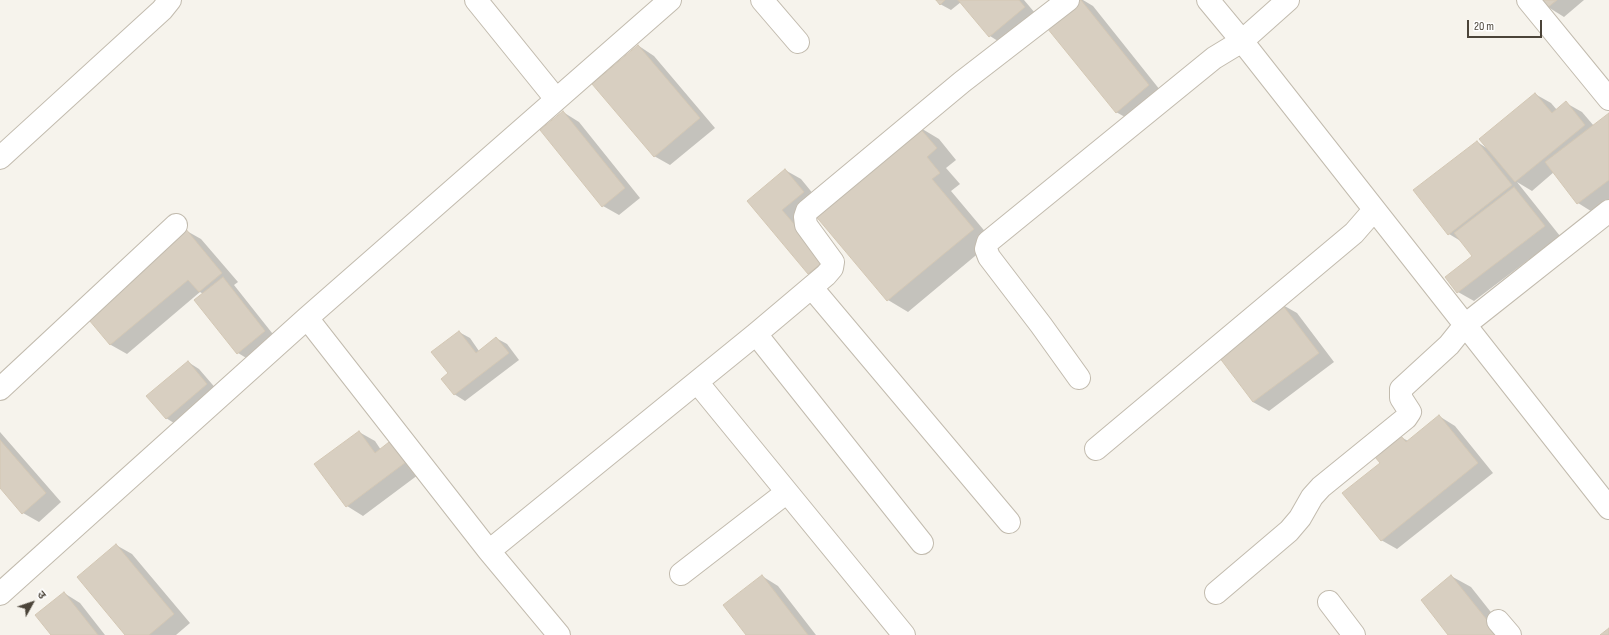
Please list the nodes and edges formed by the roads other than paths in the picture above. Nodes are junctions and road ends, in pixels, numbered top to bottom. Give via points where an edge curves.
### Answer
1 (170, 0) edge
2 (476, 0) edge
3 (762, 0) edge
4 (1068, 0) edge
5 (1208, 0) edge
6 (1288, 0) edge
7 (1528, 0) edge
8 (662, 3) edge
9 (1242, 41) junction
10 (798, 42) dead end
11 (556, 99) junction
12 (1609, 99) edge
13 (0, 158) edge
14 (1374, 210) junction
15 (1609, 211) edge
16 (176, 225) dead end
17 (812, 288) junction
18 (308, 318) junction
19 (1465, 325) junction
20 (756, 334) junction
21 (1079, 378) dead end
22 (697, 382) junction
23 (0, 389) edge
24 (1096, 449) dead end
25 (787, 492) junction
26 (1606, 500) edge
27 (1009, 522) dead end
28 (922, 543) dead end
29 (489, 551) junction
30 (681, 574) dead end
31 (1216, 593) dead end
32 (0, 594) edge
33 (1329, 602) dead end
34 (559, 635) edge
35 (904, 635) edge
36 (1354, 635) edge

1 - 13 street
2 - 11 street
3 - 10 street
4 - 17 street via 962,82 807,211 804,217 806,225 833,262 832,268
5 - 9 street
6 - 9 street
7 - 12 street
8 - 11 street
9 - 14 street
9 - 21 street via 1214,58 988,242 986,249 989,257
11 - 18 street
14 - 19 street
14 - 24 street via 1354,233
15 - 19 street
16 - 23 street
17 - 20 street
17 - 27 street
18 - 29 street
18 - 32 street
19 - 26 street
19 - 31 street via 1449,346 1401,389 1401,398 1410,412 1406,418 1321,487 1289,531
20 - 22 street
20 - 28 street
22 - 25 street
22 - 29 street
25 - 30 street
25 - 35 street
29 - 34 street
33 - 36 street

